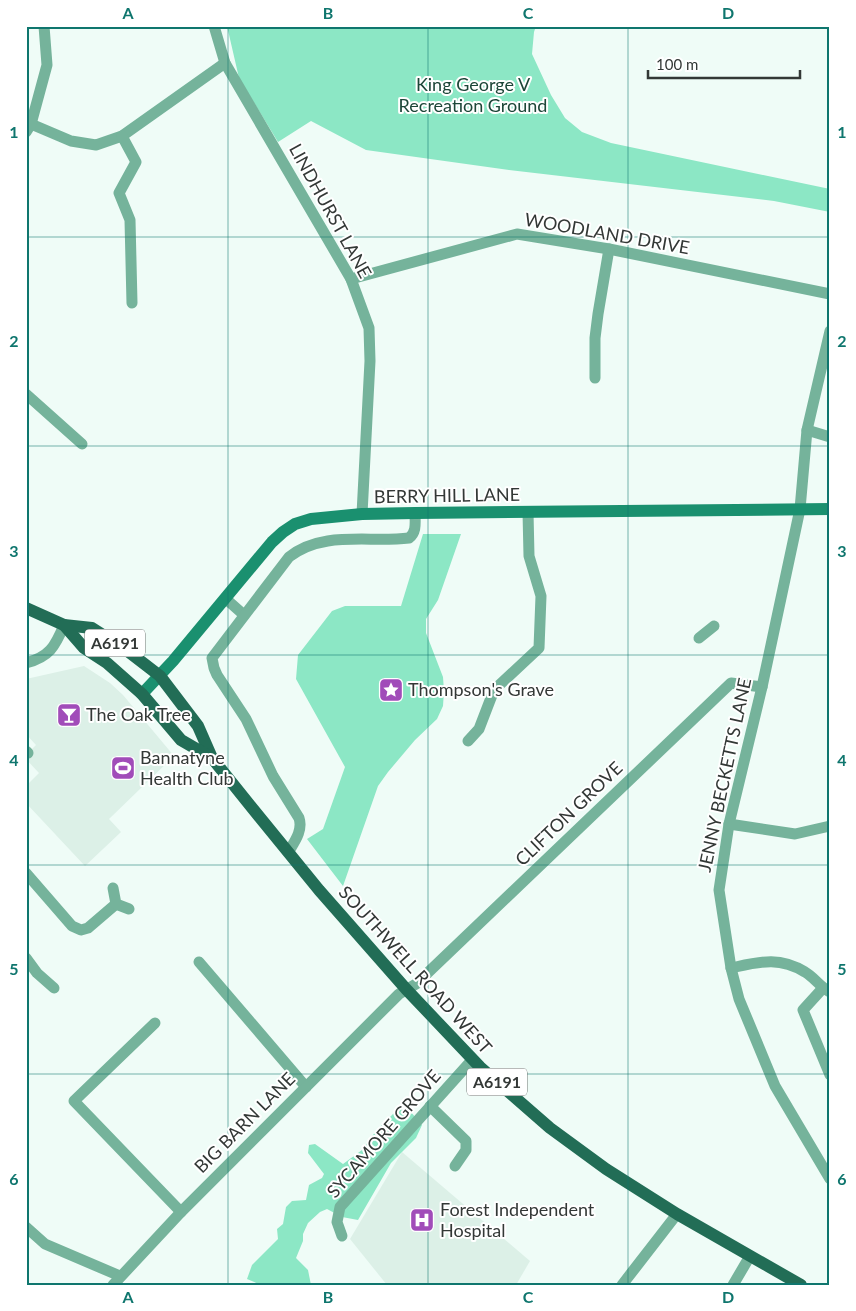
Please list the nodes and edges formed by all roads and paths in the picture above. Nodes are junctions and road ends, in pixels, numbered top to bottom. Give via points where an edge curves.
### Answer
1 (44, 26) edge
2 (214, 26) edge
3 (225, 63) junction
4 (29, 128) edge
5 (122, 136) junction
6 (609, 249) junction
7 (351, 279) junction
8 (830, 294) edge
9 (132, 303) dead end
10 (830, 331) edge
11 (595, 378) dead end
12 (26, 394) edge
13 (807, 430) junction
14 (830, 437) edge
15 (82, 444) dead end
16 (800, 509) junction
17 (830, 509) edge
18 (528, 512) junction
19 (415, 513) junction
20 (362, 514) junction
21 (226, 599) junction
22 (26, 608) edge
23 (244, 615) junction
24 (64, 625) junction
25 (714, 626) dead end
26 (700, 638) dead end
27 (26, 663) edge
28 (160, 676) junction
29 (762, 687) junction
30 (142, 694) junction
31 (468, 741) dead end
32 (212, 758) junction
33 (729, 824) junction
34 (830, 826) edge
35 (289, 851) junction
36 (26, 873) edge
37 (113, 888) dead end
38 (116, 904) junction
39 (129, 909) dead end
40 (26, 958) edge
41 (199, 962) dead end
42 (732, 968) junction
43 (54, 988) dead end
44 (406, 989) junction
45 (826, 990) edge
46 (155, 1023) dead end
47 (472, 1060) junction
48 (830, 1076) edge
49 (306, 1087) junction
50 (430, 1106) junction
51 (455, 1166) dead end
52 (830, 1179) edge
53 (181, 1212) junction
54 (677, 1214) junction
55 (26, 1227) edge
56 (342, 1236) dead end
57 (750, 1256) junction
58 (116, 1280) edge
59 (622, 1285) edge
60 (733, 1285) edge
61 (801, 1285) edge

1 - 4 street via 47,65
2 - 3 street, LINDHURST LANE
3 - 5 street
3 - 7 street, LINDHURST LANE
4 - 5 street via 96,145
5 - 9 street via 136,162 119,193 130,220
6 - 7 street, WOODLAND DRIVE via 517,234
6 - 8 street, WOODLAND DRIVE
6 - 11 street via 595,338
7 - 20 street, LINDHURST LANE via 369,328
10 - 13 street, JENNY BECKETTS LANE
12 - 15 street
13 - 14 street
13 - 16 street, JENNY BECKETTS LANE
16 - 17 street, BERRY HILL LANE
16 - 18 street, BERRY HILL LANE
16 - 29 street, JENNY BECKETTS LANE
18 - 19 street, BERRY HILL LANE
18 - 31 street via 529,556 541,596 539,648 494,690 479,729
19 - 20 street, BERRY HILL LANE
19 - 23 street via 413,535 409,538 350,538 298,549 289,556
20 - 21 street, BERRY HILL LANE via 311,519 295,524 272,542
21 - 23 street
21 - 28 street, BERRY HILL LANE
22 - 24 main road, SOUTHWELL ROAD WEST / A6191
23 - 35 street via 212,658 214,668 246,719 273,776 299,818 299,833
24 - 27 street via 49,652
24 - 28 main road, SOUTHWELL ROAD WEST / A6191 via 92,628
24 - 30 main road, SOUTHWELL ROAD WEST / A6191 via 84,648 107,663
25 - 26 street
28 - 30 street, BERRY HILL LANE
28 - 32 main road, SOUTHWELL ROAD WEST / A6191 via 198,726
29 - 33 street, JENNY BECKETTS LANE
29 - 44 street, CLIFTON GROVE via 730,683 416,984
30 - 32 main road, SOUTHWELL ROAD WEST / A6191 via 181,740
32 - 35 main road, SOUTHWELL ROAD WEST / A6191
33 - 34 street via 795,834
33 - 42 street, JENNY BECKETTS LANE via 719,890
35 - 44 main road, SOUTHWELL ROAD WEST / A6191
36 - 38 street via 72,926 81,930 88,928
37 - 38 street
38 - 39 street
40 - 43 street
41 - 49 street
42 - 45 street via 763,961 783,962 806,972
42 - 52 street, JENNY BECKETTS LANE via 739,999 775,1086
44 - 47 main road, SOUTHWELL ROAD WEST / A6191
44 - 49 street, BIG BARN LANE
45 - 48 street via 803,1010
46 - 53 street via 74,1101
47 - 50 street, SYCAMORE GROVE
47 - 54 main road, SOUTHWELL ROAD WEST / A6191 via 550,1128 606,1169
49 - 53 street, BIG BARN LANE
50 - 51 street via 466,1141 466,1150
50 - 56 street, SYCAMORE GROVE via 340,1207 338,1222
53 - 58 street, BIG BARN LANE
54 - 57 main road, SOUTHWELL ROAD WEST / A6191
54 - 59 street
55 - 58 street via 45,1244
57 - 60 street
57 - 61 main road, SOUTHWELL ROAD WEST / A6191

